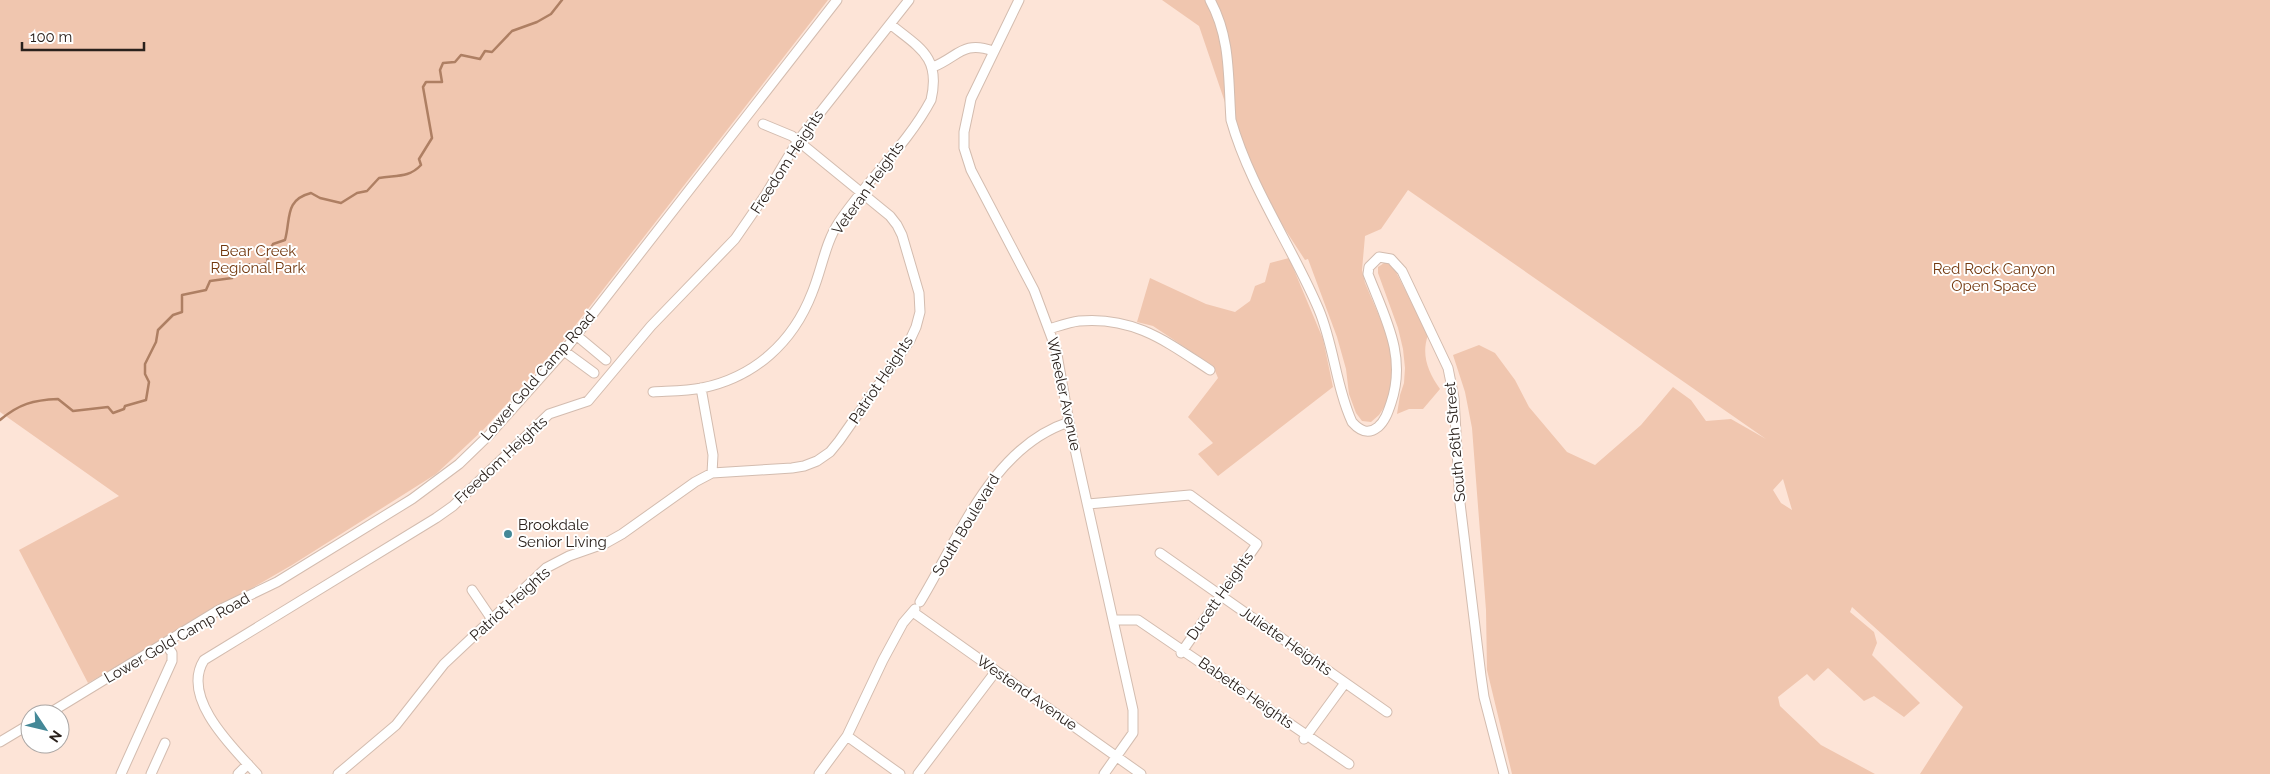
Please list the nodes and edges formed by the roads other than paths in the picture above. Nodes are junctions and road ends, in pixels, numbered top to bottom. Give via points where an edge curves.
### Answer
1 (836, 0) edge
2 (909, 0) edge
3 (1019, 0) edge
4 (1210, 0) edge
5 (890, 24) junction
6 (993, 51) junction
7 (933, 67) junction
8 (763, 124) dead end
9 (797, 142) junction
10 (862, 193) junction
11 (1050, 329) junction
12 (576, 335) junction
13 (564, 351) junction
14 (1210, 370) dead end
15 (701, 388) junction
16 (653, 392) dead end
17 (1070, 422) junction
18 (712, 472) junction
19 (1088, 504) junction
20 (1160, 552) dead end
21 (472, 590) dead end
22 (1221, 595) junction
23 (916, 607) junction
24 (492, 618) junction
25 (1113, 620) junction
26 (165, 643) junction
27 (1182, 651) junction
28 (996, 671) junction
29 (1345, 683) junction
30 (64, 704) edge
31 (1387, 712) dead end
32 (20, 730) edge
33 (847, 736) junction
34 (1306, 737) junction
35 (0, 742) edge
36 (165, 743) dead end
37 (1116, 757) junction
38 (245, 761) junction
39 (1349, 764) dead end
40 (121, 774) edge
41 (152, 774) edge
42 (238, 774) edge
43 (257, 774) edge
44 (338, 774) edge
45 (818, 774) edge
46 (900, 774) edge
47 (918, 774) edge
48 (1104, 774) edge
49 (1140, 774) edge
50 (1504, 774) edge

1 - 12 street, Lower Gold Camp Road
2 - 5 street, Freedom Heights
3 - 6 street, Wheeler Avenue
4 - 50 street, South 26th Street via 1227,46 1234,132 1320,313 1352,422 1365,432 1382,423 1397,379 1397,353 1368,274 1369,267 1379,257 1392,259 1402,271 1448,368 1454,398 1460,503 1484,698
5 - 7 street via 916,46
5 - 9 street, Freedom Heights
6 - 7 street via 976,47 958,51 946,62
6 - 11 street, Wheeler Avenue via 971,99 964,132 966,159 1034,290
7 - 10 street, Veteran Heights via 935,84 926,110
8 - 9 street, Patriot Heights via 792,136
9 - 10 street, Patriot Heights
9 - 38 street, Freedom Heights via 735,239 650,326 588,402 549,414 453,506 204,660 199,669 202,699 221,735
10 - 15 street, Veteran Heights via 833,232 807,305 784,341 760,364 724,382
10 - 18 street, Patriot Heights via 890,216 902,235 919,293 920,312 910,340 839,441 817,461 792,468
11 - 14 street via 1078,321 1140,328
11 - 17 street, Wheeler Avenue
12 - 13 street, Lower Gold Camp Road
12 - 13 street via 602,357 590,370
13 - 26 street, Lower Gold Camp Road via 489,435 459,464 412,499 277,582 217,611
15 - 16 street, Veteran Heights
15 - 18 street via 713,454
17 - 19 street, Wheeler Avenue
17 - 23 street, South Boulevard via 1054,427 999,470
18 - 24 street, Patriot Heights via 622,534 546,568
19 - 22 street, Ducett Heights via 1190,495 1257,544
19 - 25 street, Wheeler Avenue
20 - 22 street, Juliette Heights
21 - 24 street
22 - 27 street, Ducett Heights
22 - 29 street, Juliette Heights
23 - 28 street, Westend Avenue
23 - 33 street, South Boulevard via 887,652
24 - 44 street, Patriot Heights via 444,664 396,725
25 - 27 street, Babette Heights via 1138,620
25 - 37 street, Wheeler Avenue via 1134,724 1133,733
26 - 30 street, Lower Gold Camp Road
26 - 40 street via 172,653 172,661
27 - 34 street, Babette Heights
28 - 37 street, Westend Avenue
28 - 47 street
29 - 31 street, Juliette Heights
29 - 34 street
32 - 35 street
33 - 45 street, South Boulevard
33 - 46 street
34 - 39 street, Babette Heights
36 - 41 street
37 - 48 street, Wheeler Avenue
37 - 49 street, Westend Avenue
38 - 42 street
38 - 43 street

